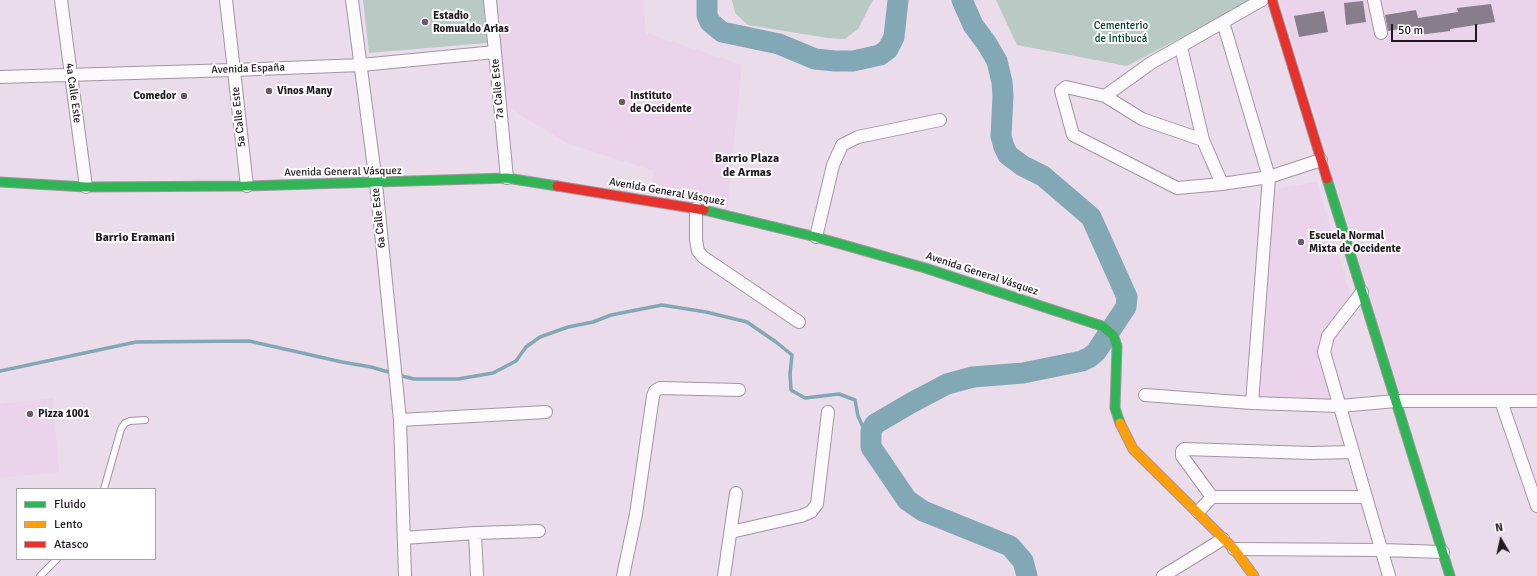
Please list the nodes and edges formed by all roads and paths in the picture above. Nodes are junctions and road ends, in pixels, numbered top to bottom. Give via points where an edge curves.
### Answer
1 (58, 0) edge
2 (226, 0) edge
3 (352, 0) edge
4 (490, 0) edge
5 (1262, 0) edge
6 (1272, 0) edge
7 (1374, 0) edge
8 (1223, 22) junction
9 (1381, 33) dead end
10 (1181, 47) junction
11 (495, 52) junction
12 (360, 65) junction
13 (234, 70) junction
14 (70, 74) junction
15 (0, 77) edge
16 (1105, 96) junction
17 (940, 120) dead end
18 (1203, 140) junction
19 (1322, 160) junction
20 (1269, 177) junction
21 (506, 178) junction
22 (0, 182) edge
23 (376, 183) junction
24 (1222, 184) junction
25 (247, 186) junction
26 (86, 187) junction
27 (696, 208) junction
28 (816, 237) junction
29 (1362, 292) junction
30 (799, 322) dead end
31 (739, 390) dead end
32 (1145, 395) dead end
33 (1396, 401) junction
34 (1501, 401) junction
35 (1537, 401) edge
36 (1252, 402) junction
37 (1340, 406) junction
38 (546, 412) dead end
39 (828, 412) dead end
40 (145, 420) dead end
41 (400, 420) junction
42 (1353, 452) junction
43 (104, 488) edge
44 (736, 493) dead end
45 (1212, 497) junction
46 (1366, 497) junction
47 (1537, 506) edge
48 (1198, 512) junction
49 (538, 531) dead end
50 (731, 532) junction
51 (475, 533) junction
52 (404, 538) junction
53 (1223, 539) junction
54 (1234, 549) junction
55 (1382, 550) junction
56 (1443, 552) junction
57 (56, 560) edge
58 (40, 576) edge
59 (405, 576) edge
60 (477, 576) edge
61 (623, 576) edge
62 (724, 576) edge
63 (1163, 576) edge
64 (1254, 576) edge
65 (1389, 576) edge
66 (1450, 576) edge

1 - 14 street, 4a Calle Este
2 - 13 street, 5a Calle Este
3 - 12 street, 6a Calle Este
4 - 11 street, 7a Calle Este
5 - 8 street
6 - 19 street
7 - 9 street
8 - 10 street
8 - 20 street
10 - 16 street via 1151,63
10 - 18 street
11 - 12 street, Avenida España
11 - 21 street, 7a Calle Este
12 - 13 street, Avenida España
12 - 23 street, 6a Calle Este
13 - 14 street, Avenida España
13 - 25 street, 5a Calle Este
14 - 15 street, Avenida España
14 - 26 street, 4a Calle Este
16 - 18 street via 1142,119
16 - 24 street via 1063,88 1061,91 1073,135 1177,188
17 - 28 street via 858,137 842,145 833,165
18 - 24 street
19 - 20 street
19 - 29 street
20 - 24 street
20 - 36 street
21 - 23 street, Avenida General Vásquez
21 - 27 street, Avenida General Vásquez
22 - 26 street, Avenida General Vásquez
23 - 25 street, Avenida General Vásquez
23 - 41 street, 6a Calle Este
25 - 26 street, Avenida General Vásquez
27 - 28 street, Avenida General Vásquez
27 - 30 street via 696,240 702,257
28 - 48 street, Avenida General Vásquez via 925,268 1102,326 1113,334 1117,346 1115,408 1133,449 1163,481
29 - 33 street
29 - 37 street via 1328,336 1324,352
31 - 61 street via 660,388 655,391 652,396 636,514
32 - 36 street
33 - 34 street
33 - 37 street
33 - 56 street
34 - 35 street
34 - 47 street
36 - 37 street
37 - 42 street
38 - 41 street
39 - 50 street via 817,504 811,512
40 - 43 lane via 130,421 121,429
41 - 52 street, 6a Calle Este
42 - 45 street via 1184,449 1182,453 1185,460
42 - 46 street
44 - 50 street
45 - 46 street
45 - 48 street
46 - 55 street
48 - 53 street, Avenida General Vásquez
49 - 51 street
50 - 62 street
51 - 52 street
51 - 60 street
52 - 59 street, 6a Calle Este
53 - 54 street, Avenida General Vásquez
53 - 63 street
54 - 55 street
54 - 64 street, Avenida General Vásquez
55 - 56 street
55 - 65 street
56 - 66 street
57 - 58 lane

